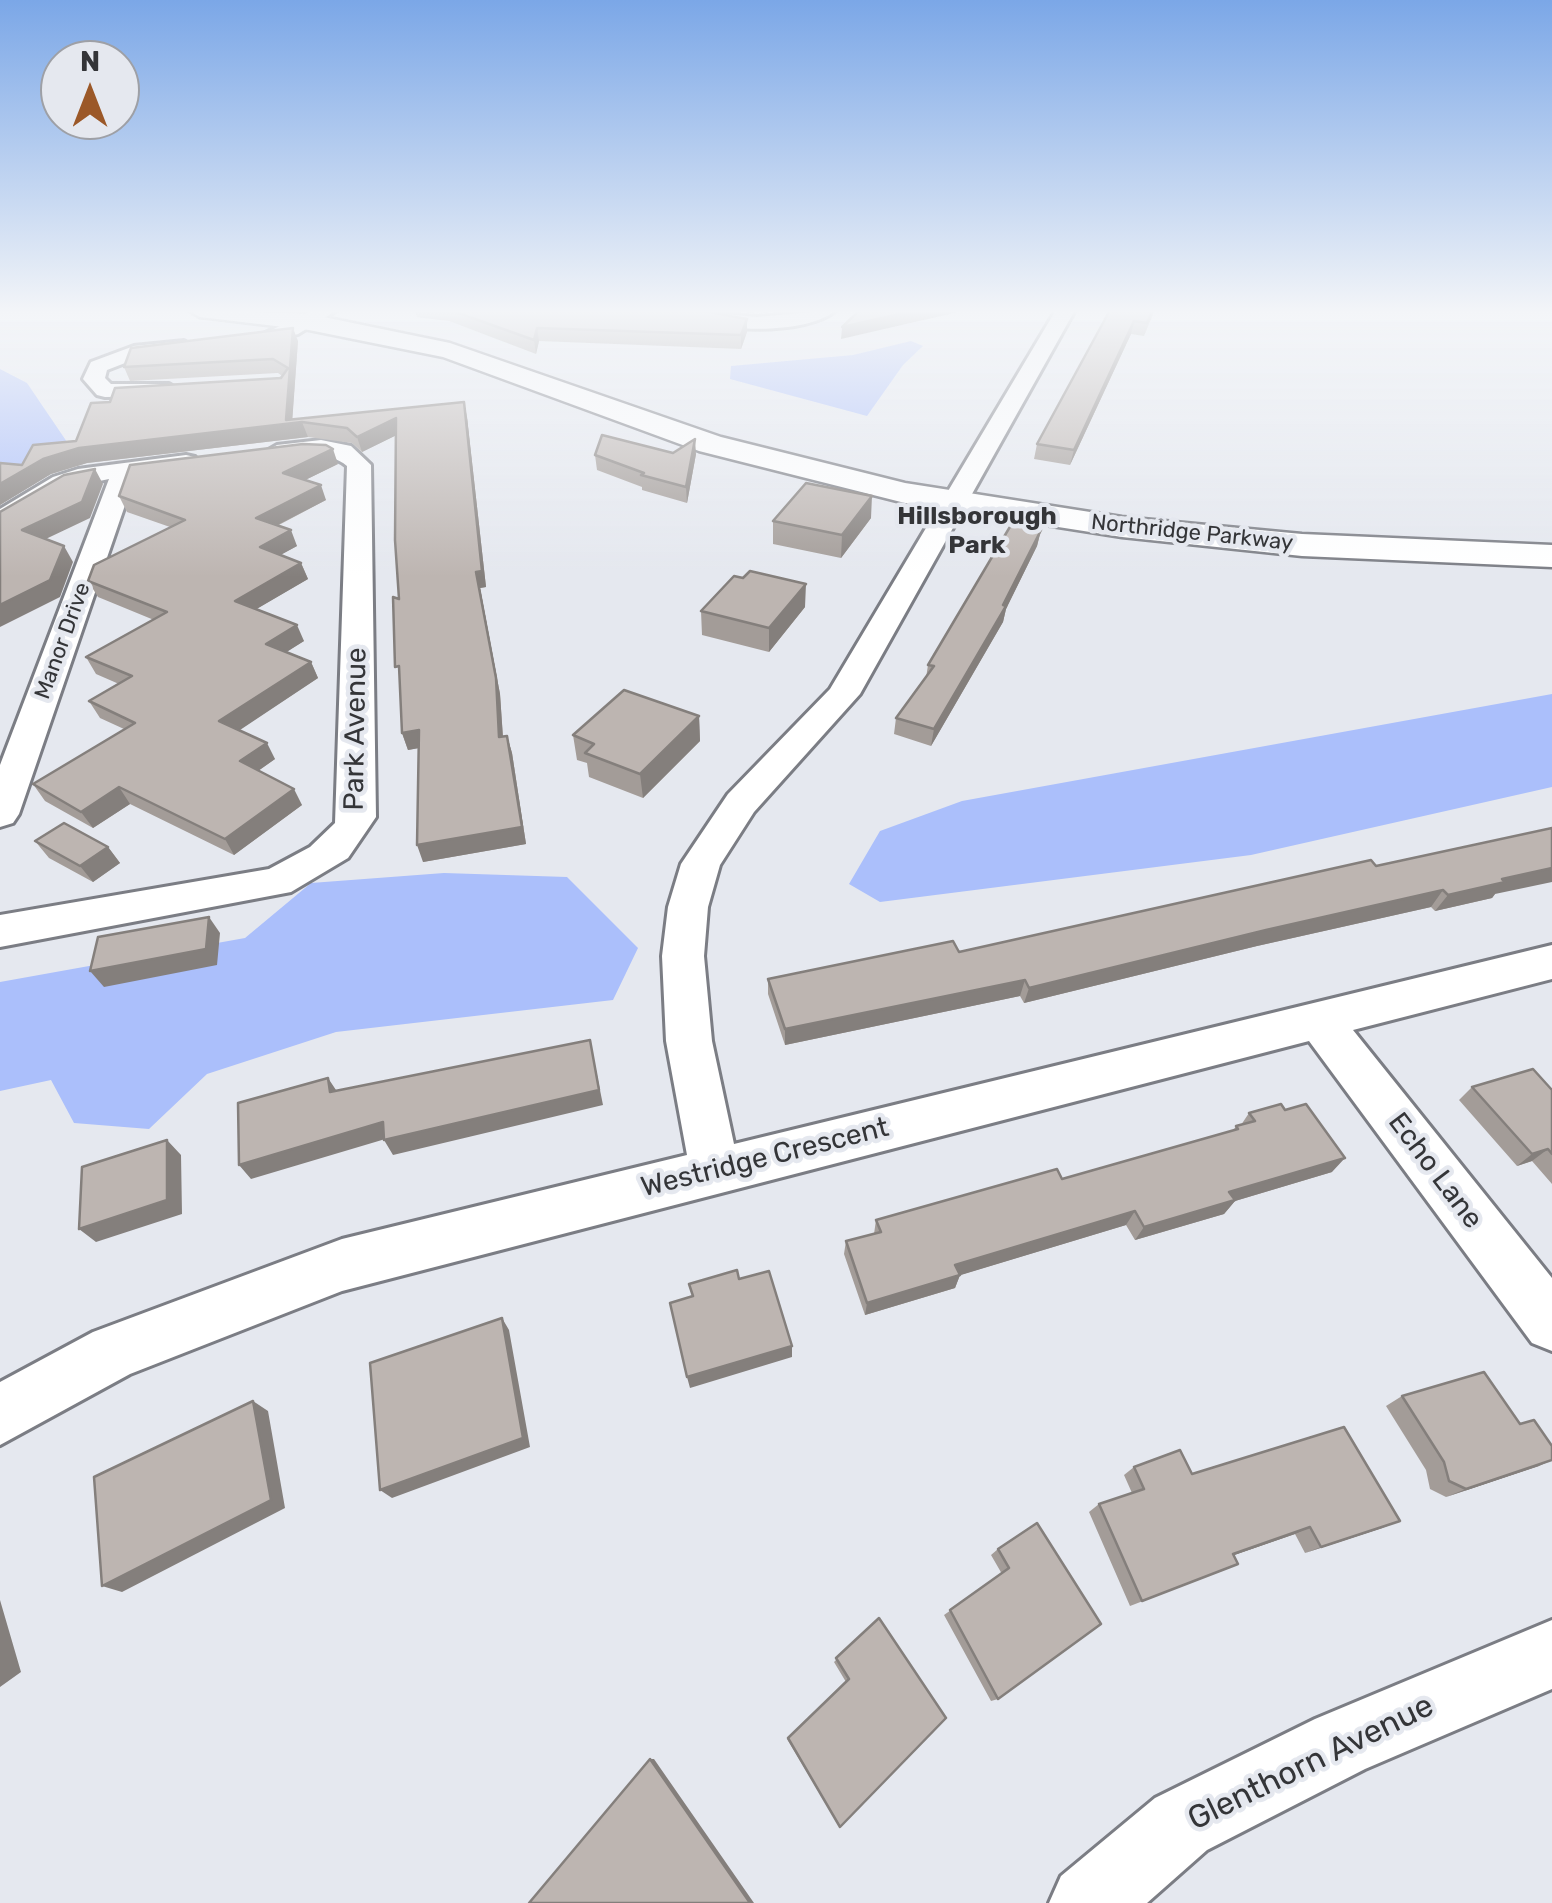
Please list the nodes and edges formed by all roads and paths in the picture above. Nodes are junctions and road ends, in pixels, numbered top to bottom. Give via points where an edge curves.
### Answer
1 (578, 399) edge
2 (1014, 399) edge
3 (254, 454) edge
4 (217, 458) edge
5 (126, 468) junction
6 (953, 502) junction
7 (0, 522) edge
8 (1552, 556) edge
9 (0, 814) edge
10 (0, 930) edge
11 (1552, 962) edge
12 (1318, 1019) junction
13 (715, 1170) junction
14 (1552, 1323) edge
15 (0, 1415) edge
16 (1552, 1654) edge
17 (1088, 1903) edge

1 - 6 street, Northridge Parkway via 778,464
2 - 6 street
3 - 10 street, Park Avenue via 334,448 359,466 352,830 317,863 277,882
4 - 5 street
5 - 7 street via 62,482
5 - 9 street, Manor Drive
6 - 8 street, Northridge Parkway via 1302,545
6 - 13 street via 843,694 741,803 701,864 683,956 689,1041
11 - 12 street, Westridge Crescent
12 - 13 street, Westridge Crescent
12 - 14 street, Echo Lane
13 - 15 street, Westridge Crescent via 342,1265 114,1352
16 - 17 street, Glenthorn Avenue via 1340,1744 1181,1824

